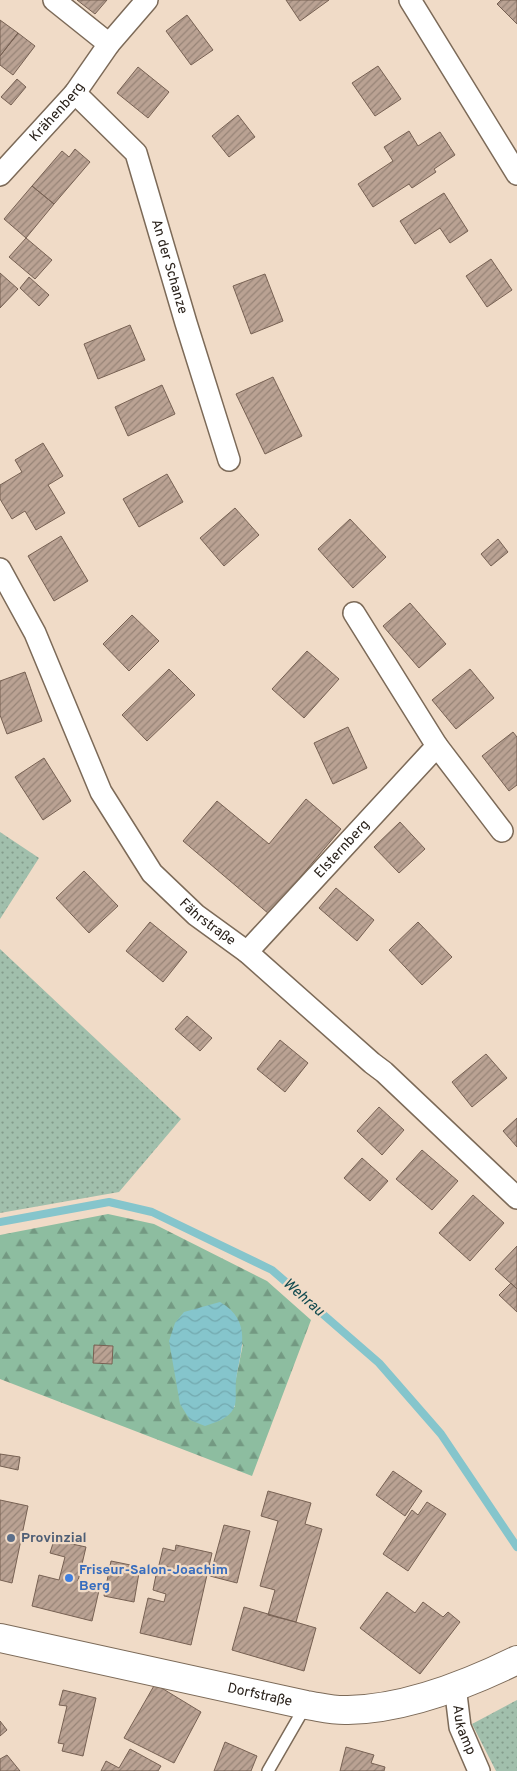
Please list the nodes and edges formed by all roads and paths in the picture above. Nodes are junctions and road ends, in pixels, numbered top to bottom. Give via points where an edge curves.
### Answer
1 (54, 0) edge
2 (147, 0) edge
3 (410, 0) edge
4 (109, 44) junction
5 (75, 93) junction
6 (517, 174) edge
7 (0, 175) edge
8 (229, 460) dead end
9 (0, 569) edge
10 (354, 613) dead end
11 (437, 746) junction
12 (502, 831) dead end
13 (247, 952) junction
14 (517, 1198) edge
15 (0, 1638) edge
16 (517, 1660) edge
17 (455, 1686) junction
18 (306, 1705) junction
19 (268, 1771) edge
20 (479, 1771) edge

1 - 4 street
2 - 4 street, Krähenberg
3 - 6 street
4 - 5 street, Krähenberg
5 - 7 street, Krähenberg
5 - 8 street, An der Schanze via 136,153
9 - 13 street, Fährstraße via 35,633 101,792 152,873 196,915
10 - 11 street
11 - 12 street
11 - 13 street, Elsternberg
13 - 14 street, Fährstraße via 384,1072
15 - 18 main road, Dorfstraße
16 - 17 main road, Dorfstraße
17 - 18 main road, Dorfstraße via 406,1703 347,1710
17 - 20 street, Aukamp via 460,1727
18 - 19 lane

